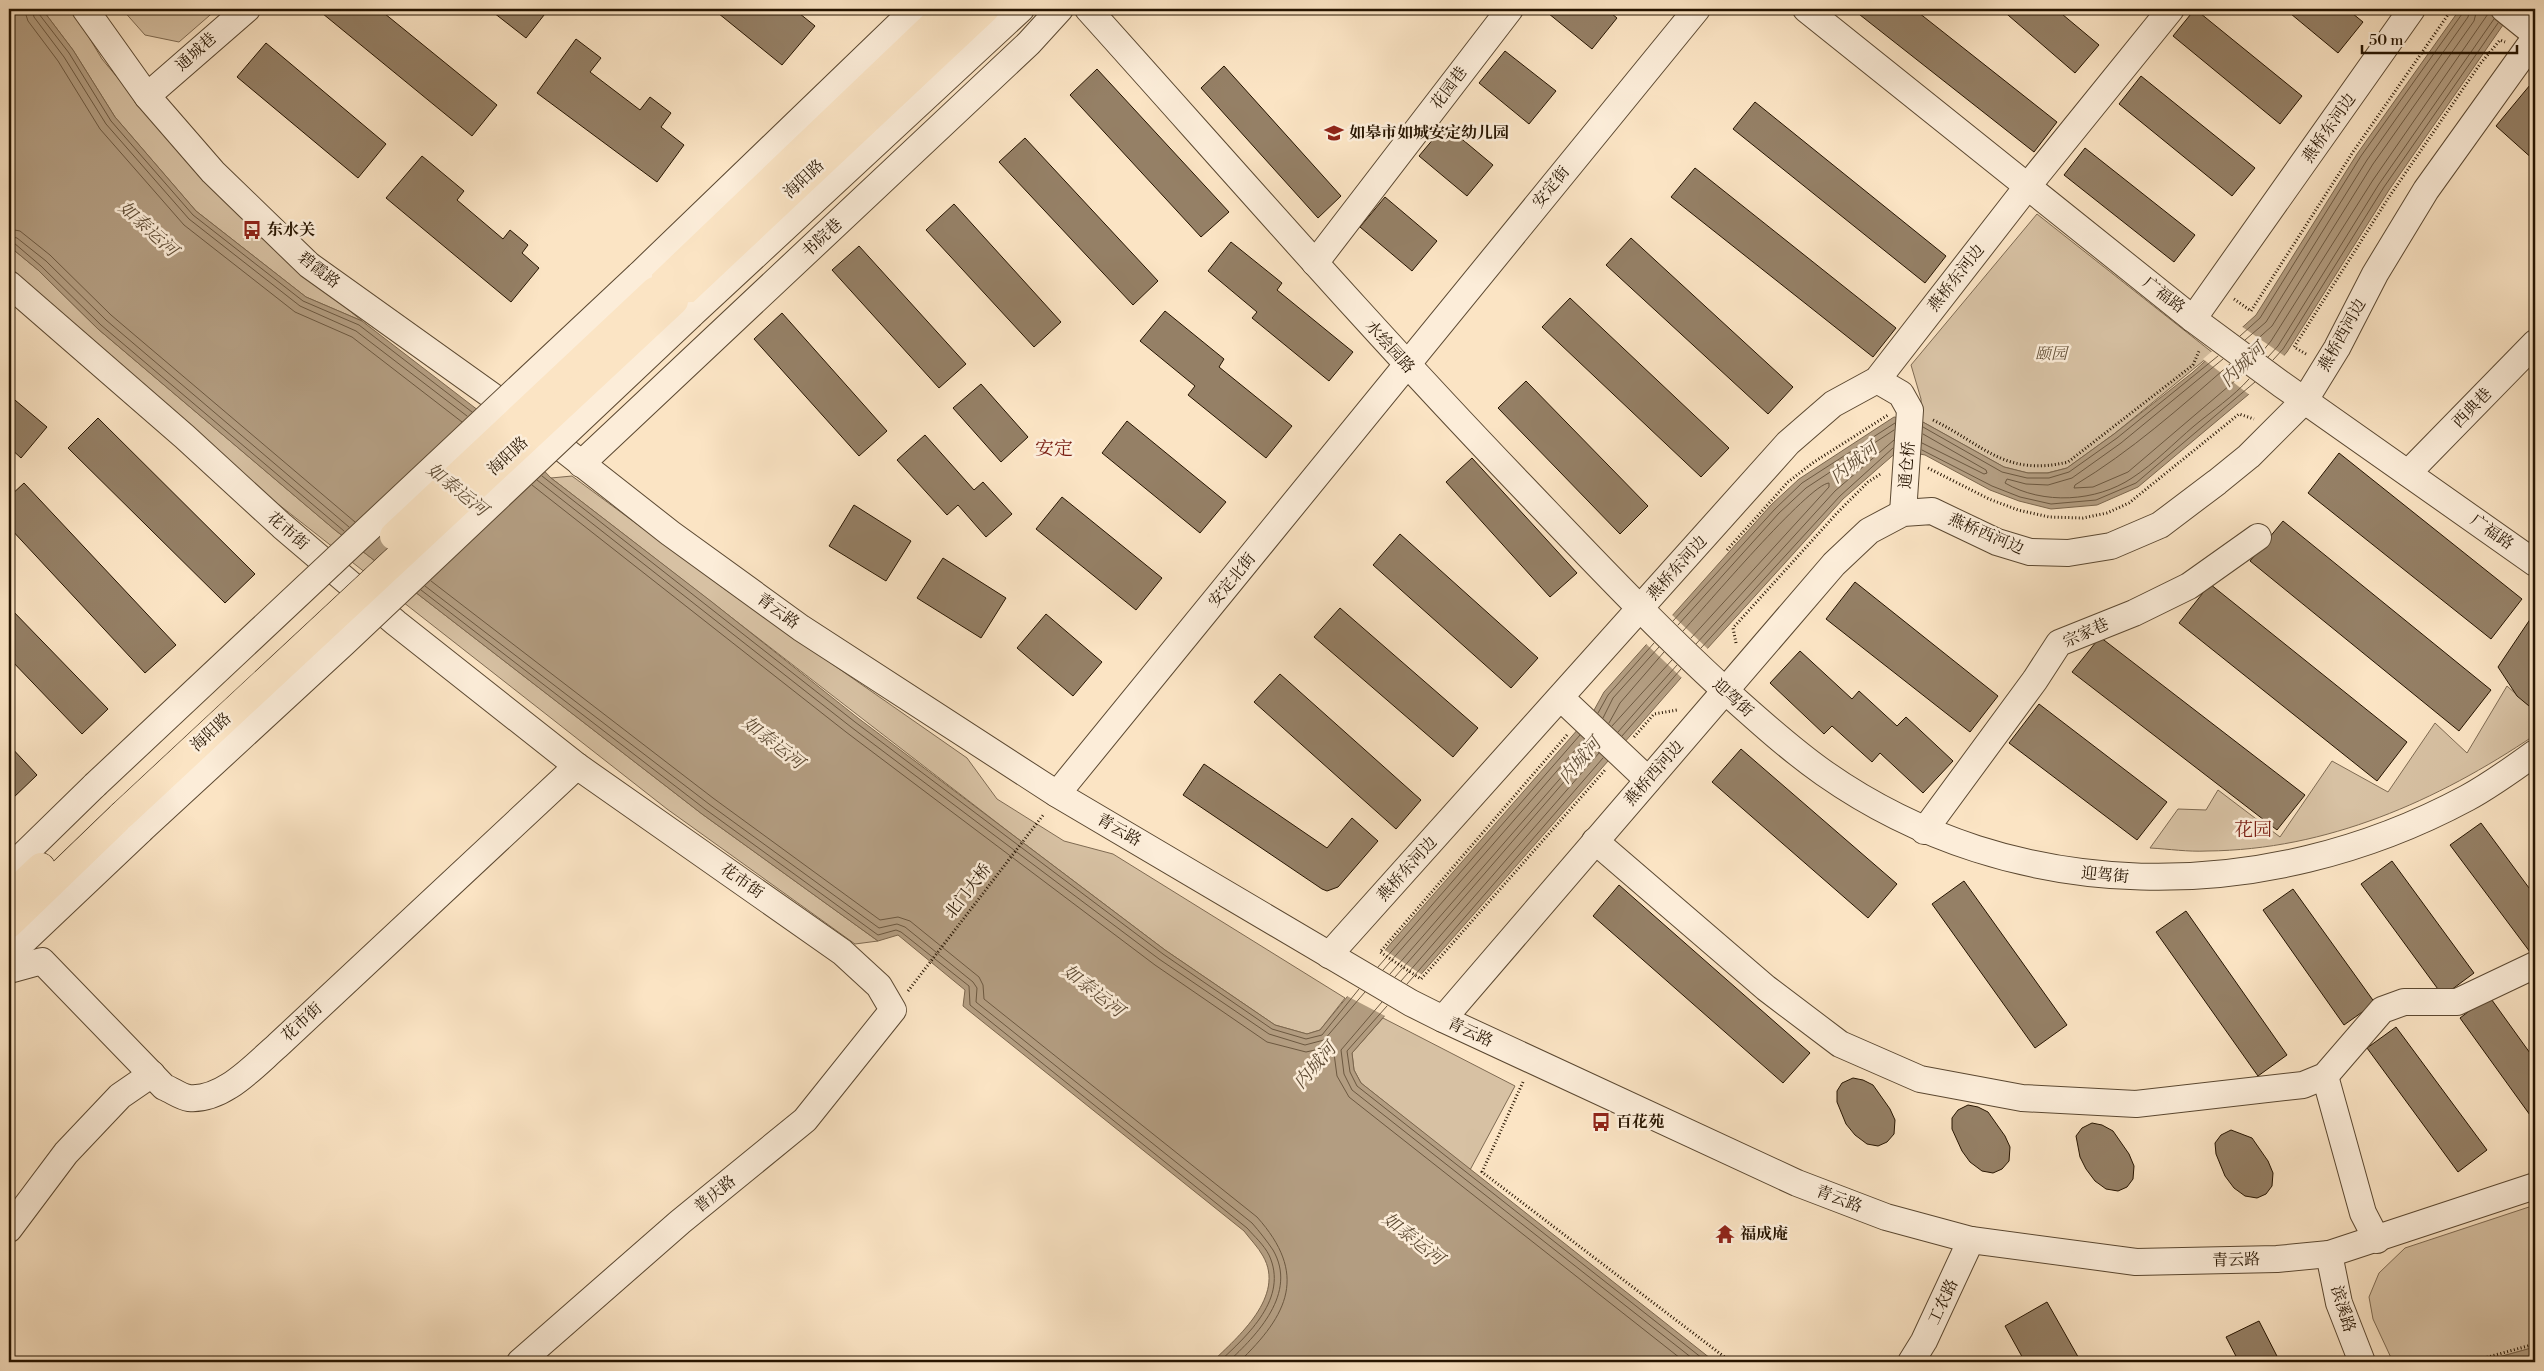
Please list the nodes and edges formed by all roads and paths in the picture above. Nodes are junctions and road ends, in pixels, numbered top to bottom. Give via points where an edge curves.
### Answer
1 (85, 9) edge
2 (246, 9) edge
3 (915, 9) edge
4 (950, 9) edge
5 (985, 9) edge
6 (1021, 9) edge
7 (1060, 9) edge
8 (1088, 9) edge
9 (1510, 9) edge
10 (1697, 9) edge
11 (1806, 9) edge
12 (2171, 9) edge
13 (2412, 9) edge
14 (2452, 9) edge
15 (2523, 25) edge
16 (147, 96) junction
17 (2027, 187) junction
18 (1315, 263) junction
19 (9, 284) edge
20 (2218, 287) junction
21 (665, 295) junction
22 (2206, 328) junction
23 (2535, 343) edge
24 (1406, 365) junction
25 (1877, 380) junction
26 (2305, 400) junction
27 (1910, 413) junction
28 (530, 424) joint
29 (581, 464) junction
30 (2408, 473) junction
31 (1903, 513) junction
32 (2258, 537) dead end
33 (1722, 554) dead end
34 (2535, 563) edge
35 (1647, 616) junction
36 (1705, 672) joint
37 (1721, 696) junction
38 (1561, 698) junction
39 (1583, 719) junction
40 (1619, 753) junction
41 (2535, 753) edge
42 (577, 766) junction
43 (1648, 780) junction
44 (1052, 802) junction
45 (117, 808) junction
46 (1924, 831) junction
47 (1595, 841) junction
48 (9, 869) edge
49 (9, 897) edge
50 (9, 924) edge
51 (9, 955) edge
52 (1329, 955) junction
53 (2535, 965) edge
54 (9, 967) edge
55 (911, 986) dead end
56 (893, 1010) joint
57 (1443, 1019) junction
58 (1532, 1061) junction
59 (152, 1074) junction
60 (2325, 1076) junction
61 (2535, 1186) edge
62 (9, 1229) edge
63 (1971, 1240) junction
64 (2376, 1240) junction
65 (2329, 1254) junction
66 (2535, 1344) edge
67 (520, 1362) edge
68 (1731, 1362) edge
69 (1912, 1362) edge
70 (2362, 1362) edge
71 (2470, 1362) edge

1 - 16 street, 碧霞路
2 - 16 street, 通城巷
3 - 21 street
4 - 21 main road, 海阳路
5 - 21 main road, 海阳路
6 - 21 street
7 - 29 street, 书院巷 via 1029,43
8 - 18 street, 水绘园路
9 - 18 street, 花园巷
10 - 24 street, 安定街
11 - 17 street, 广福路
12 - 17 street, 燕桥东河边
13 - 20 street, 燕桥东河边
14 - 20 path via 2353,152 2252,311
15 - 26 street, 燕桥西河边 via 2375,274 2337,348
16 - 28 street, 碧霞路 via 213,172 309,265
17 - 22 street, 广福路
17 - 25 street, 燕桥东河边
18 - 24 street, 水绘园路
19 - 42 street, 花市街 via 327,565
20 - 22 street, 燕桥东河边
21 - 45 main road, 海阳路, bridge
21 - 45 street, bridge
22 - 26 street, 广福路
22 - 27 path via 2193,365 2068,462 2047,467 2023,467 1996,457 1938,423
23 - 30 street, 西典巷
24 - 35 street, 水绘园路
24 - 44 street, 安定北街
25 - 27 street via 1900,394
25 - 35 street, 燕桥东河边 via 1834,404 1788,443
26 - 30 street, 广福路
26 - 31 street, 燕桥西河边 via 2249,456 2217,482 2160,524 2111,546 2068,553 2030,552 1997,542 1932,511
27 - 31 street, 通仓桥
27 - 33 path via 1894,411 1814,462 1788,482
28 - 29 street, 青云路
29 - 44 street, 青云路 via 801,628
30 - 34 street, 广福路
31 - 37 street, 燕桥西河边 via 1869,531 1834,564
32 - 46 street, 宗家巷 via 2189,586 2134,613 2059,643
35 - 36 street, 水绘园路
35 - 38 street, 燕桥东河边
36 - 37 street, 迎驾街
37 - 40 path via 1654,714
37 - 43 street, 燕桥西河边
37 - 46 street, 迎驾街 via 1826,774
38 - 39 street
38 - 52 street, 燕桥东河边
39 - 40 street
39 - 40 path via 1380,952 1421,979
40 - 43 street
41 - 46 street, 迎驾街 via 2470,797 2417,824 2320,856 2264,869 2217,875 2145,878 2082,874 2015,860
42 - 56 street, 花市街 via 842,952 879,986
42 - 59 street, 花市街 via 243,1076 214,1094 188,1098 164,1087
43 - 47 street, 燕桥西河边
44 - 52 street, 青云路
44 - 55 path, 北门大桥
45 - 48 street
45 - 49 main road, 海阳路
45 - 50 main road, 海阳路
45 - 51 street
47 - 57 street, 燕桥西河边
47 - 60 street via 1766,988 1840,1044 1920,1079 2022,1098 2136,1104 2303,1085
52 - 57 street, 青云路
53 - 60 street via 2457,1002 2404,1002 2382,1010
54 - 59 street, 花市街 via 13,969 42,961
56 - 67 street, 普庆路 via 806,1120 680,1222
57 - 58 street, 青云路
58 - 63 street, 青云路 via 1797,1182 1886,1217
58 - 68 path via 1482,1172
59 - 62 street via 120,1096 66,1153
60 - 64 street via 2363,1213
61 - 64 street, 青云路
63 - 65 street, 青云路 via 2136,1262 2277,1259
63 - 69 street, 工农路
64 - 65 street, 青云路
65 - 70 street, 滨溪路 via 2339,1303
66 - 71 path

